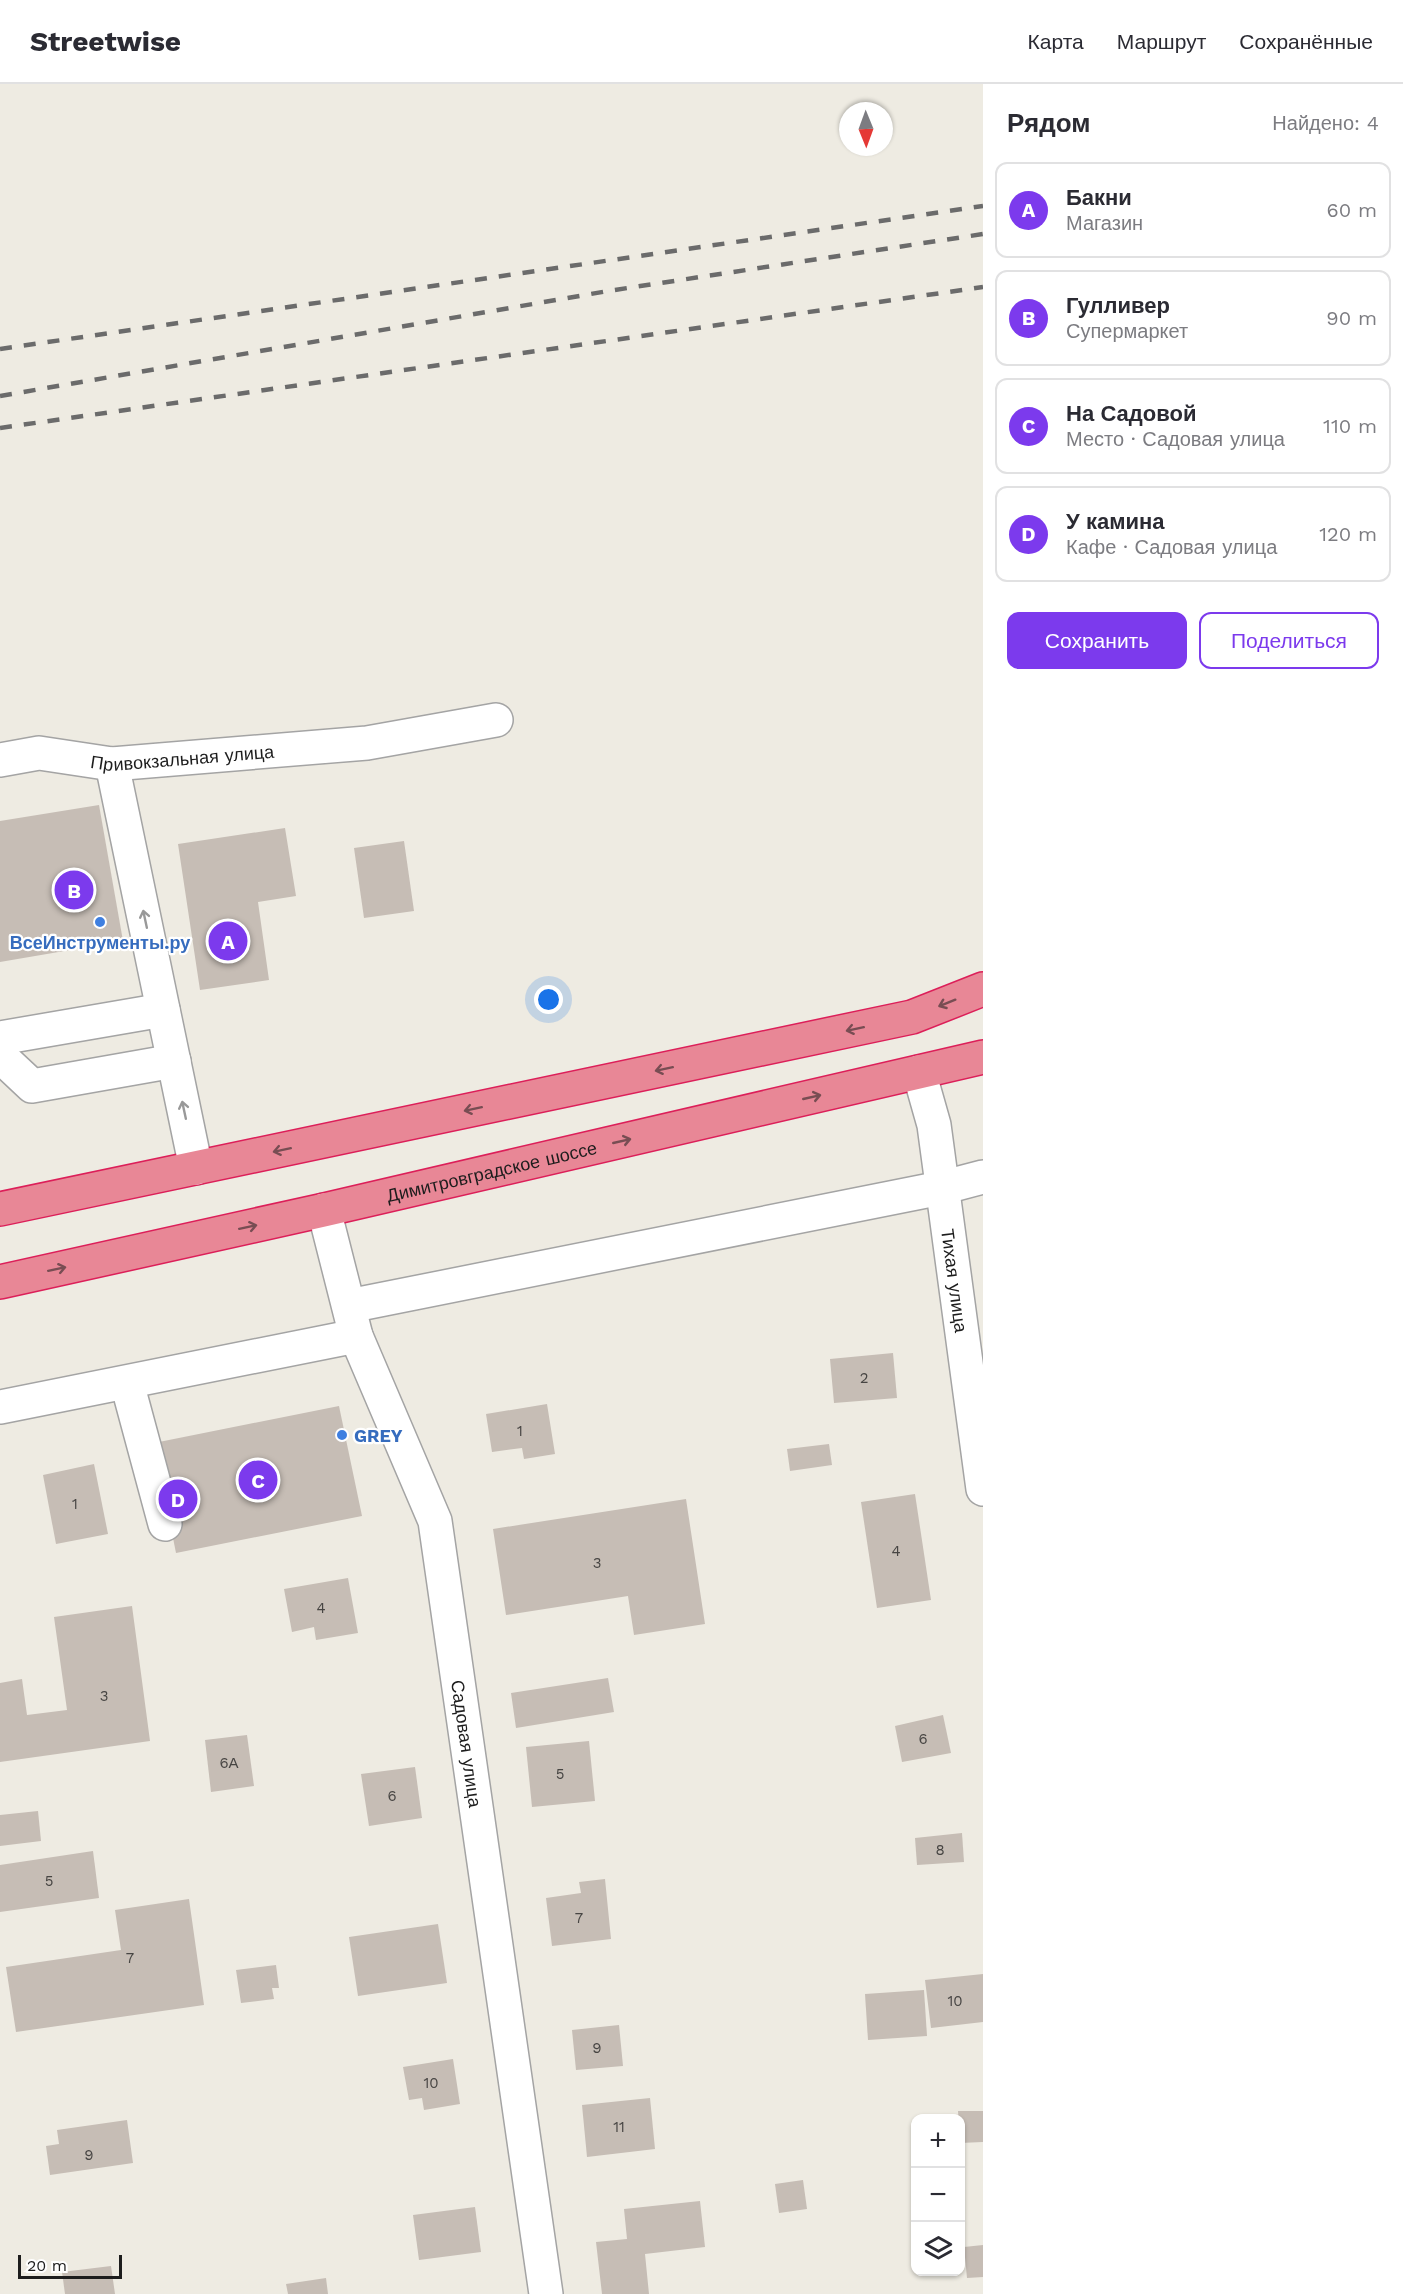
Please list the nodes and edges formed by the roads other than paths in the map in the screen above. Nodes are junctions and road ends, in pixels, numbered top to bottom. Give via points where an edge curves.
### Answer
1 (496, 720) dead end
2 (0, 760) edge
3 (112, 764) junction
4 (983, 989) edge
5 (163, 1010) junction
6 (3, 1057) edge
7 (983, 1057) edge
8 (174, 1061) junction
9 (920, 1072) junction
10 (196, 1168) junction
11 (983, 1177) edge
12 (941, 1188) junction
13 (0, 1209) edge
14 (324, 1210) junction
15 (0, 1282) edge
16 (353, 1321) junction
17 (127, 1383) junction
18 (0, 1407) edge
19 (983, 1489) edge
20 (165, 1524) dead end
21 (546, 2294) edge

1 - 3 street, Привокзальная улица via 367,742
2 - 3 street, Привокзальная улица via 39,753
5 -> 3 street
4 -> 10 highway via 912,1017
5 - 6 street
5 - 8 street
6 - 8 street via 32,1086
7 - 9 highway, Димитровградское шоссе
10 -> 8 street
9 - 12 street, Тихая улица via 934,1125
14 -> 9 highway, Димитровградское шоссе
10 - 13 highway
11 - 12 street
12 - 16 street
12 - 19 street, Тихая улица
15 -> 14 highway, Димитровградское шоссе
14 - 16 street, Садовая улица
16 - 17 street
16 - 21 street, Садовая улица via 435,1521
17 - 18 street
17 - 20 street

